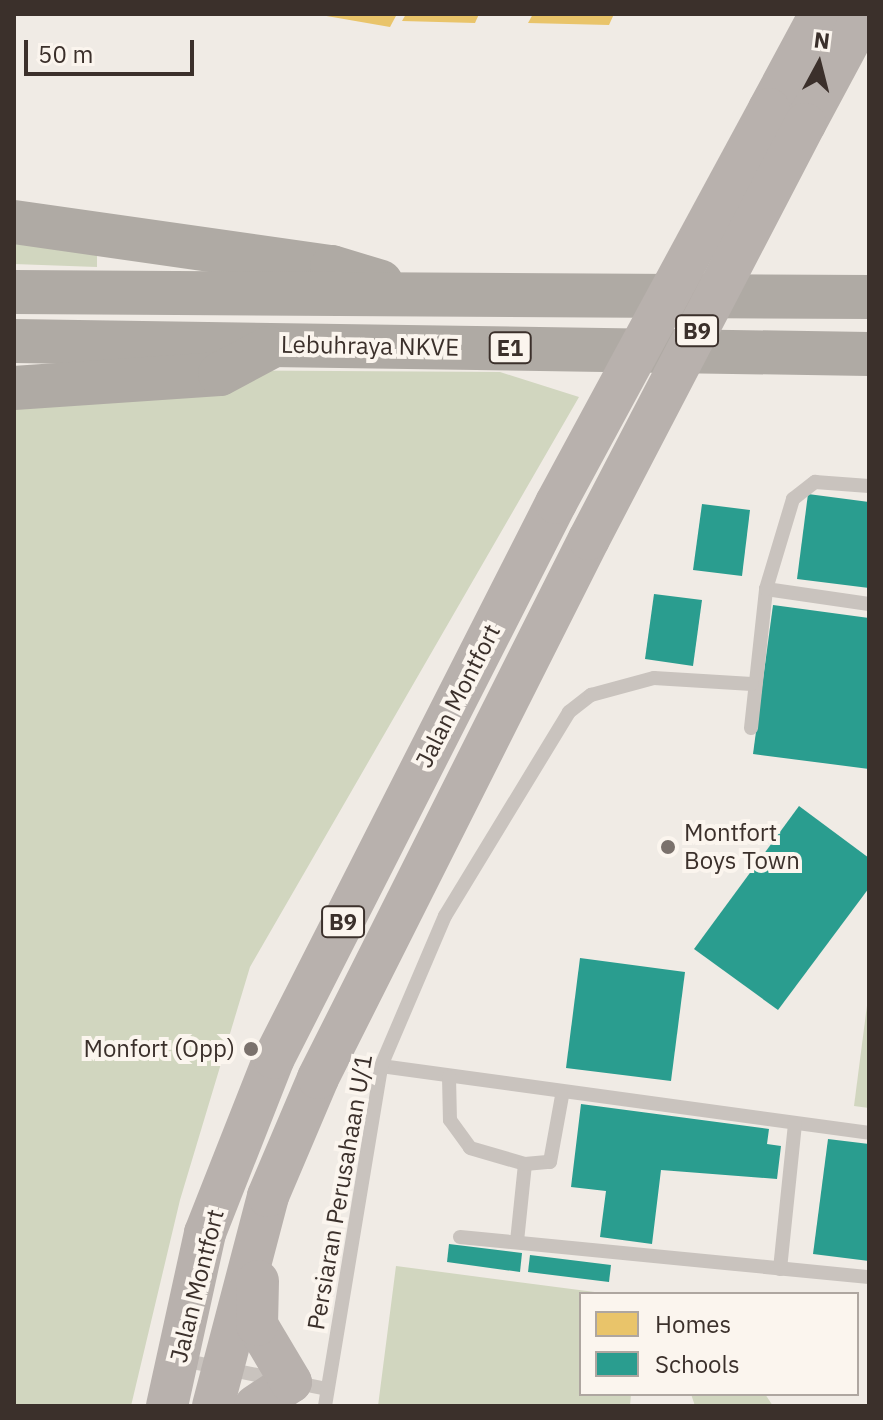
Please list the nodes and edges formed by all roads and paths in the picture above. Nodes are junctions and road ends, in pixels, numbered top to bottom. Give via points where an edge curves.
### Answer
1 (820, 14) edge
2 (864, 14) edge
3 (787, 116) junction
4 (14, 222) edge
5 (14, 292) edge
6 (869, 297) edge
7 (419, 299) junction
8 (14, 341) edge
9 (275, 344) junction
10 (869, 354) edge
11 (14, 388) edge
12 (869, 486) edge
13 (766, 589) junction
14 (869, 604) edge
15 (752, 684) junction
16 (751, 728) dead end
17 (381, 1066) junction
18 (449, 1077) junction
19 (562, 1096) junction
20 (795, 1124) junction
21 (869, 1133) edge
22 (525, 1164) junction
23 (268, 1196) junction
24 (460, 1237) dead end
25 (517, 1242) junction
26 (780, 1269) junction
27 (869, 1277) edge
28 (178, 1359) junction
29 (309, 1386) junction
30 (218, 1387) edge
31 (167, 1406) edge
32 (255, 1406) edge
33 (325, 1406) edge

1 - 3 main road, Jalan Montfort / B9
2 - 3 main road, Jalan Montfort / B9
3 - 23 main road, Jalan Montfort / B9, bridge via 589,539 318,1078
3 - 28 main road, Jalan Montfort / B9, bridge via 556,503 274,1058 205,1233
4 - 7 highway via 332,267
5 - 7 highway, Lebuhraya NKVE / E1
6 - 7 highway, Lebuhraya NKVE / E1
8 - 9 highway, Lebuhraya NKVE / E1
9 - 10 highway, Lebuhraya NKVE / E1
9 - 11 highway via 220,374
12 - 13 lane via 815,482 793,499
13 - 14 lane
13 - 15 lane
15 - 16 lane
15 - 17 lane, Persiaran Perusahaan U/1 via 654,678 605,690 569,712 445,916
17 - 18 lane
17 - 29 lane, Persiaran Perusahaan U/1
18 - 19 lane
18 - 22 lane via 450,1120 470,1148
19 - 20 lane
19 - 22 lane via 550,1162
20 - 21 lane
20 - 26 lane
22 - 25 lane
23 - 29 main road via 257,1325
23 - 30 main road, Jalan Montfort / B9
24 - 25 lane
25 - 26 lane
26 - 27 lane
28 - 30 lane
28 - 31 main road, Jalan Montfort / B9
29 - 30 lane
29 - 32 main road
29 - 33 lane, Persiaran Perusahaan U/1

